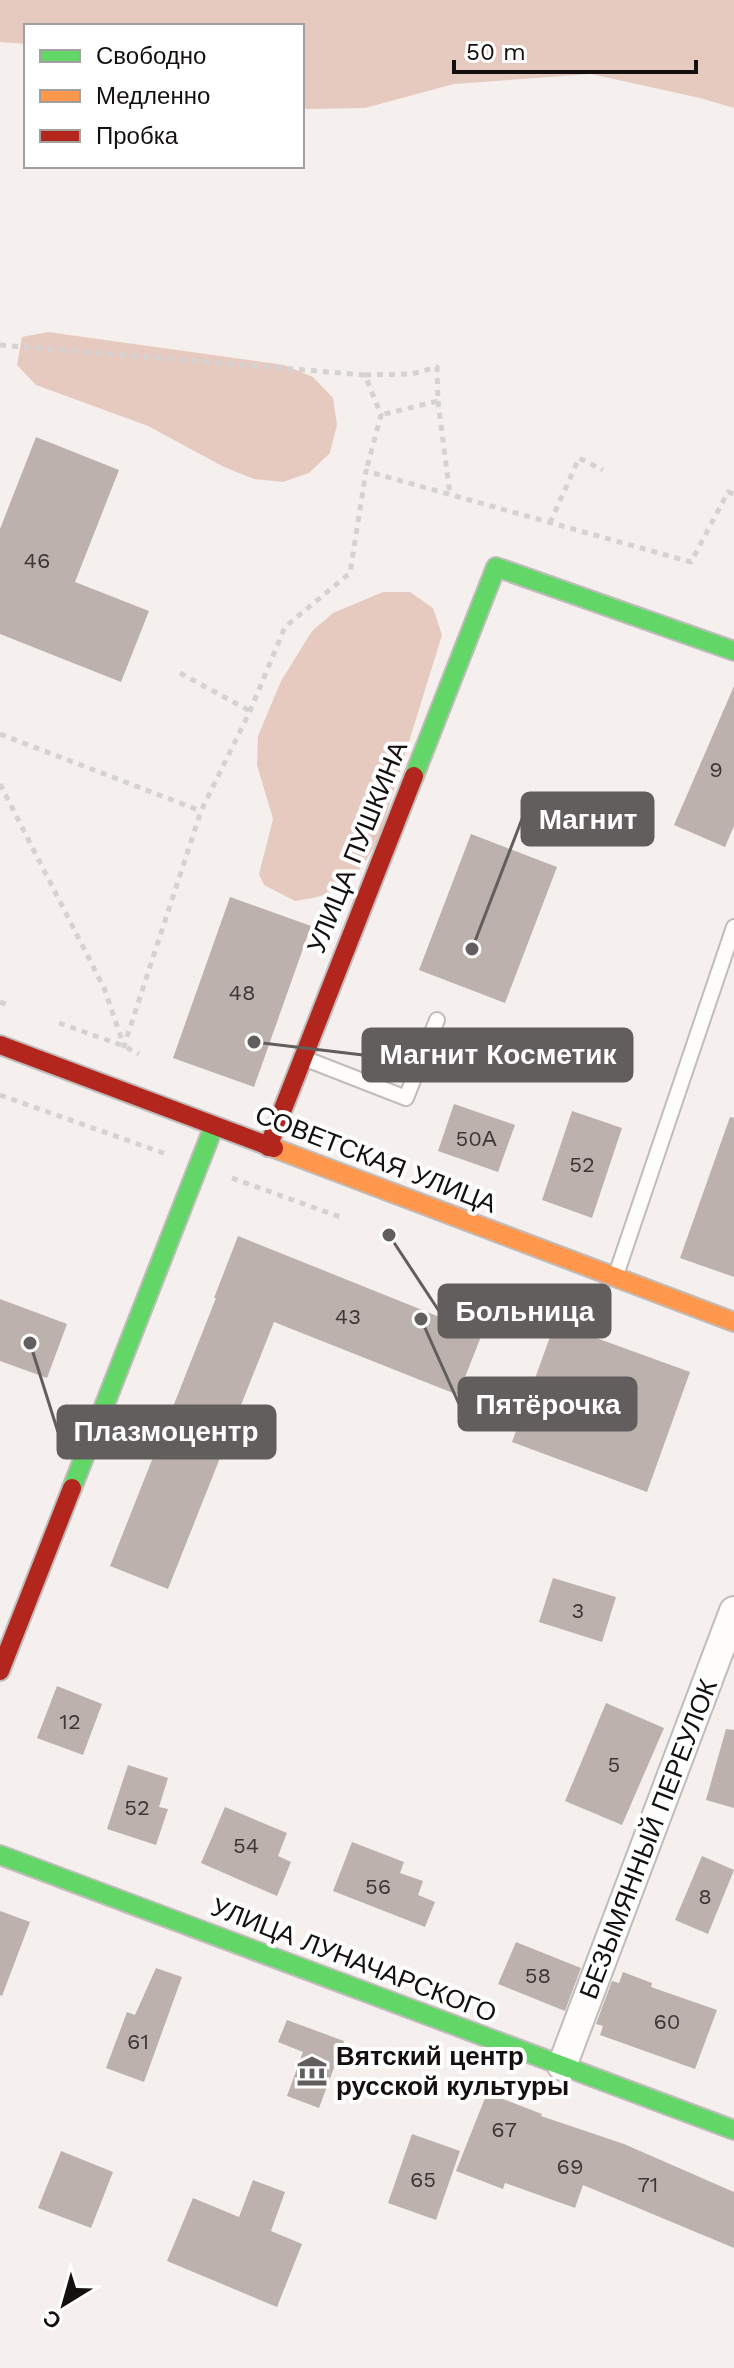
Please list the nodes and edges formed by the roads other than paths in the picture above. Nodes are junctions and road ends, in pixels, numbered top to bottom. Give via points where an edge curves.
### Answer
1 (734, 651) edge
2 (734, 927) edge
3 (437, 1020) dead end
4 (0, 1045) edge
5 (302, 1058) junction
6 (214, 1126) junction
7 (268, 1147) junction
8 (615, 1277) junction
9 (734, 1322) edge
10 (734, 1611) edge
11 (0, 1671) edge
12 (0, 1855) edge
13 (562, 2066) junction
14 (734, 2130) edge

1 - 5 street, УЛИЦА ПУШКИНА via 496,567
2 - 8 lane
3 - 5 lane via 406,1098
4 - 6 street, СОВЕТСКАЯ УЛИЦА
5 - 7 street, УЛИЦА ПУШКИНА
6 - 7 street, СОВЕТСКАЯ УЛИЦА
6 - 11 street
7 - 8 street, СОВЕТСКАЯ УЛИЦА
8 - 9 street, СОВЕТСКАЯ УЛИЦА
10 - 13 street, БЕЗЫМЯННЫЙ ПЕРЕУЛОК
12 - 13 street, УЛИЦА ЛУНАЧАРСКОГО
13 - 14 street, УЛИЦА ЛУНАЧАРСКОГО

